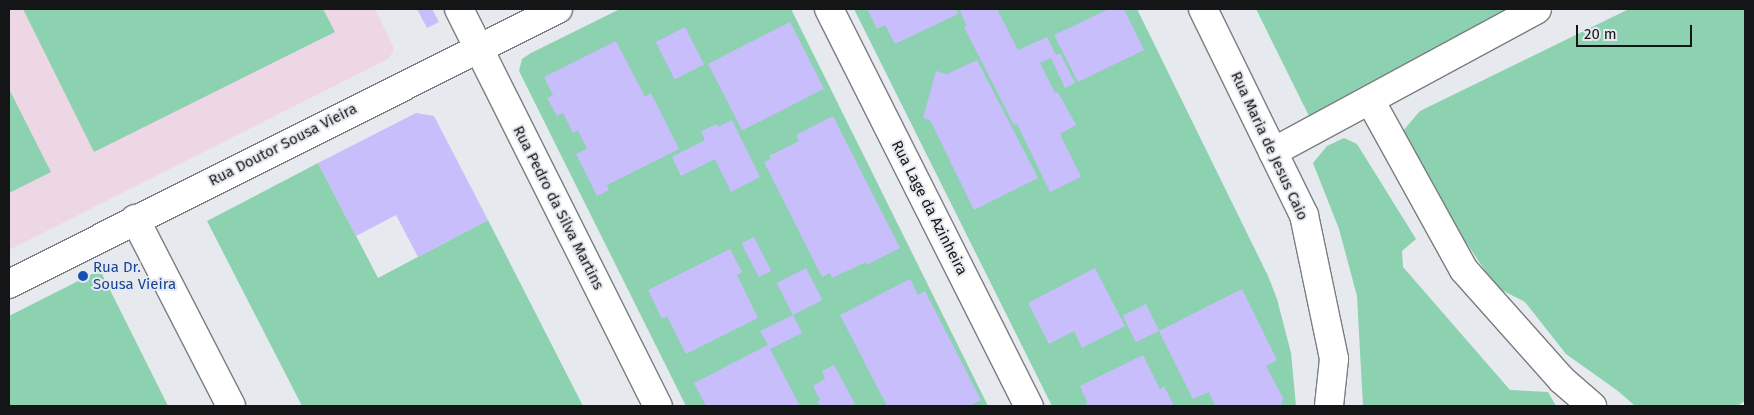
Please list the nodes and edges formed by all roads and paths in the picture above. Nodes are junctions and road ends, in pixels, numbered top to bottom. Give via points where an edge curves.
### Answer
1 (459, 9) edge
2 (558, 9) edge
3 (829, 9) edge
4 (1203, 9) edge
5 (1537, 9) edge
6 (479, 48) junction
7 (1370, 100) junction
8 (1273, 152) junction
9 (135, 219) junction
10 (9, 284) edge
11 (231, 406) edge
12 (658, 406) edge
13 (1030, 406) edge
14 (1329, 406) edge
15 (1592, 406) edge

1 - 6 street, Rua Pedro da Silva Martins
2 - 6 street, Rua Doutor Sousa Vieira
3 - 13 street, Rua Lage da Azinheira
4 - 8 street, Rua Maria de Jesus Caio
5 - 7 street
6 - 9 street, Rua Doutor Sousa Vieira
6 - 12 street, Rua Pedro da Silva Martins
7 - 8 street
7 - 15 street via 1464,270 1562,380
8 - 14 street, Rua Maria de Jesus Caio via 1304,215 1334,359
9 - 10 street, Rua Doutor Sousa Vieira
9 - 11 street

